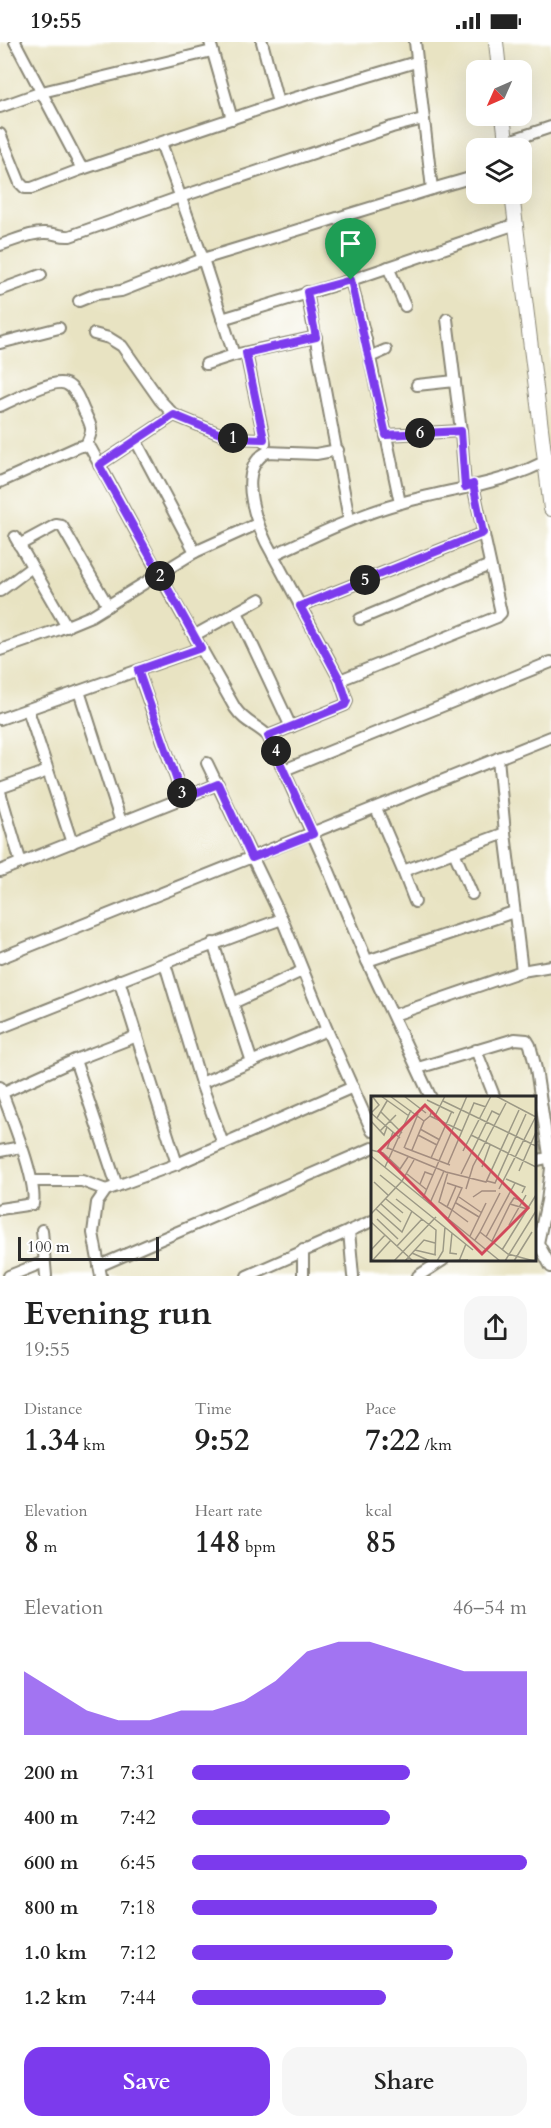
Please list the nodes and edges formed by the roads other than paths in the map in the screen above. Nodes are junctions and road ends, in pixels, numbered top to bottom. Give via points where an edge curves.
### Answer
1 (15, 42) edge
2 (262, 42) edge
3 (415, 42) edge
4 (496, 42) edge
5 (211, 46) edge
6 (498, 60) edge
7 (417, 62) junction
8 (42, 92) junction
9 (278, 103) junction
10 (0, 107) edge
11 (232, 119) junction
12 (423, 119) junction
13 (551, 128) edge
14 (0, 134) edge
15 (525, 138) edge
16 (161, 143) junction
17 (82, 169) junction
18 (466, 179) edge
19 (432, 189) junction
20 (180, 197) junction
21 (513, 204) edge
22 (516, 224) junction
23 (0, 245) edge
24 (202, 259) junction
25 (388, 267) junction
26 (41, 275) dead end
27 (351, 280) junction
28 (0, 290) edge
29 (307, 292) junction
30 (79, 301) dead end
31 (405, 306) dead end
32 (222, 319) junction
33 (447, 319) dead end
34 (59, 328) dead end
35 (94, 334) dead end
36 (316, 337) junction
37 (0, 344) edge
38 (386, 350) dead end
39 (246, 353) junction
40 (234, 355) junction
41 (370, 357) junction
42 (206, 364) dead end
43 (455, 381) junction
44 (417, 384) dead end
45 (0, 406) edge
46 (174, 415) junction
47 (461, 431) junction
48 (386, 435) junction
49 (264, 439) junction
50 (135, 441) junction
51 (86, 445) junction
52 (338, 450) junction
53 (267, 452) junction
54 (548, 460) edge
55 (99, 465) junction
56 (0, 482) edge
57 (469, 486) junction
58 (400, 503) junction
59 (551, 509) edge
60 (349, 519) junction
61 (257, 524) junction
62 (483, 533) junction
63 (195, 552) junction
64 (273, 555) junction
65 (490, 565) junction
66 (32, 567) junction
67 (159, 574) junction
68 (0, 591) edge
69 (260, 599) dead end
70 (108, 606) junction
71 (300, 606) junction
72 (237, 612) junction
73 (360, 619) dead end
74 (67, 627) junction
75 (195, 635) junction
76 (201, 648) junction
77 (0, 650) edge
78 (551, 662) edge
79 (138, 670) junction
80 (340, 680) junction
81 (79, 691) junction
82 (28, 710) junction
83 (0, 719) edge
84 (291, 727) junction
85 (268, 736) junction
86 (551, 737) edge
87 (498, 758) junction
88 (207, 763) dead end
89 (284, 770) junction
90 (48, 771) junction
91 (218, 784) junction
92 (0, 790) edge
93 (183, 798) junction
94 (376, 808) junction
95 (121, 822) junction
96 (505, 833) junction
97 (313, 834) junction
98 (72, 843) junction
99 (454, 852) junction
100 (252, 858) junction
101 (21, 862) junction
102 (0, 871) edge
103 (403, 871) junction
104 (472, 894) dead end
105 (415, 902) dead end
106 (514, 912) junction
107 (282, 920) junction
108 (213, 943) junction
109 (0, 957) edge
110 (368, 961) junction
111 (165, 964) junction
112 (551, 966) edge
113 (302, 971) junction
114 (522, 971) junction
115 (119, 980) junction
116 (232, 1003) junction
117 (394, 1015) junction
118 (0, 1028) edge
119 (327, 1030) junction
120 (137, 1036) junction
121 (476, 1050) junction
122 (75, 1060) junction
123 (252, 1062) junction
124 (418, 1068) junction
125 (201, 1083) junction
126 (353, 1087) junction
127 (1, 1090) edge
128 (430, 1096) edge
129 (494, 1096) edge
130 (371, 1129) edge
131 (223, 1144) junction
132 (21, 1147) junction
133 (371, 1148) edge
134 (0, 1151) edge
135 (550, 1157) edge
136 (177, 1164) junction
137 (32, 1181) junction
138 (117, 1186) junction
139 (105, 1190) junction
140 (0, 1209) edge
141 (371, 1221) edge
142 (42, 1230) dead end
143 (349, 1232) junction
144 (537, 1237) edge
145 (303, 1250) junction
146 (441, 1261) edge
147 (44, 1262) junction
148 (551, 1266) edge
149 (100, 1271) edge
150 (9, 1276) edge
151 (45, 1276) edge
152 (247, 1276) edge
153 (303, 1276) edge
154 (354, 1276) edge
155 (418, 1276) edge

1 - 8 street
2 - 9 street
3 - 7 street
4 - 6 street
5 - 8 street
5 - 11 street
7 - 9 street
7 - 12 street
8 - 10 street
8 - 17 street
9 - 11 street
11 - 16 street
12 - 19 street
12 - 20 street
13 - 15 street
14 - 17 street via 25,188
16 - 17 street
16 - 20 street
18 - 19 street
19 - 24 street
20 - 23 street via 70,236 41,233
20 - 24 street
21 - 22 street
22 - 25 street
22 - 54 street
24 - 30 street via 121,291
24 - 32 street
25 - 27 street
25 - 31 street
26 - 28 street
27 - 29 street
27 - 41 street
29 - 32 street
29 - 36 street
32 - 40 street
33 - 43 street
34 - 37 street
35 - 46 street via 122,346
36 - 39 street
36 - 52 street
38 - 41 street
39 - 40 street
39 - 49 street
40 - 42 street
41 - 48 street
43 - 44 street
43 - 47 street
45 - 51 street via 48,385 68,384 92,426
46 - 49 street via 230,438
46 - 50 street
47 - 48 street
47 - 57 street
48 - 58 street
49 - 53 street
50 - 55 street
50 - 63 street
51 - 55 street
51 - 56 street
52 - 53 street via 316,454
52 - 60 street
53 - 61 street via 255,463 252,479
54 - 57 street
54 - 59 street
55 - 67 street
57 - 58 street
57 - 62 street
58 - 60 street
60 - 64 street
61 - 63 street
61 - 64 street
62 - 65 street
62 - 71 street
63 - 67 street
64 - 71 street
65 - 73 street
65 - 80 street via 501,607 497,617
66 - 68 street
66 - 70 street via 17,541 62,526
66 - 74 street
67 - 70 street
67 - 75 street
69 - 72 street
70 - 74 street
71 - 80 street
72 - 75 street
72 - 84 street
74 - 77 street
75 - 76 street
76 - 79 street
76 - 85 street via 241,716
78 - 89 street
79 - 81 street
79 - 93 street
80 - 84 street via 347,697 345,705
81 - 82 street
81 - 95 street
82 - 83 street
82 - 90 street
84 - 85 street
85 - 89 street
86 - 87 street
87 - 94 street
87 - 96 street
88 - 91 street
89 - 97 street
90 - 92 street
90 - 98 street
91 - 93 street
91 - 100 street
92 - 101 street
93 - 95 street
94 - 97 street
94 - 103 street
95 - 98 street
96 - 99 street
96 - 106 street
97 - 100 street
97 - 110 street
98 - 101 street
99 - 103 street
99 - 104 street
100 - 107 street
100 - 109 street
101 - 102 street
103 - 105 street
106 - 110 street
106 - 114 street
107 - 108 street
107 - 113 street
108 - 111 street
108 - 116 street
110 - 117 street
111 - 115 street
111 - 125 street
112 - 114 street
113 - 116 street
113 - 119 street
114 - 117 street
115 - 118 street
115 - 120 street
116 - 123 street
117 - 124 street
119 - 123 street
119 - 126 street
120 - 122 street
120 - 136 street
121 - 124 street
121 - 129 street
121 - 135 street via 527,1040 536,1069
122 - 127 street
122 - 138 street
123 - 125 street
124 - 128 street
125 - 131 street
126 - 130 street
126 - 131 street
127 - 132 street
131 - 136 street
132 - 134 street
132 - 137 street
133 - 149 street
135 - 144 street via 547,1201
136 - 138 street
137 - 139 street via 81,1181
137 - 140 street via 33,1204
138 - 139 street
139 - 149 street via 97,1203 93,1233
141 - 143 street
142 - 147 street
143 - 145 street
143 - 154 street
144 - 148 street
145 - 152 street
145 - 153 street
146 - 155 street
147 - 150 street
147 - 151 street

